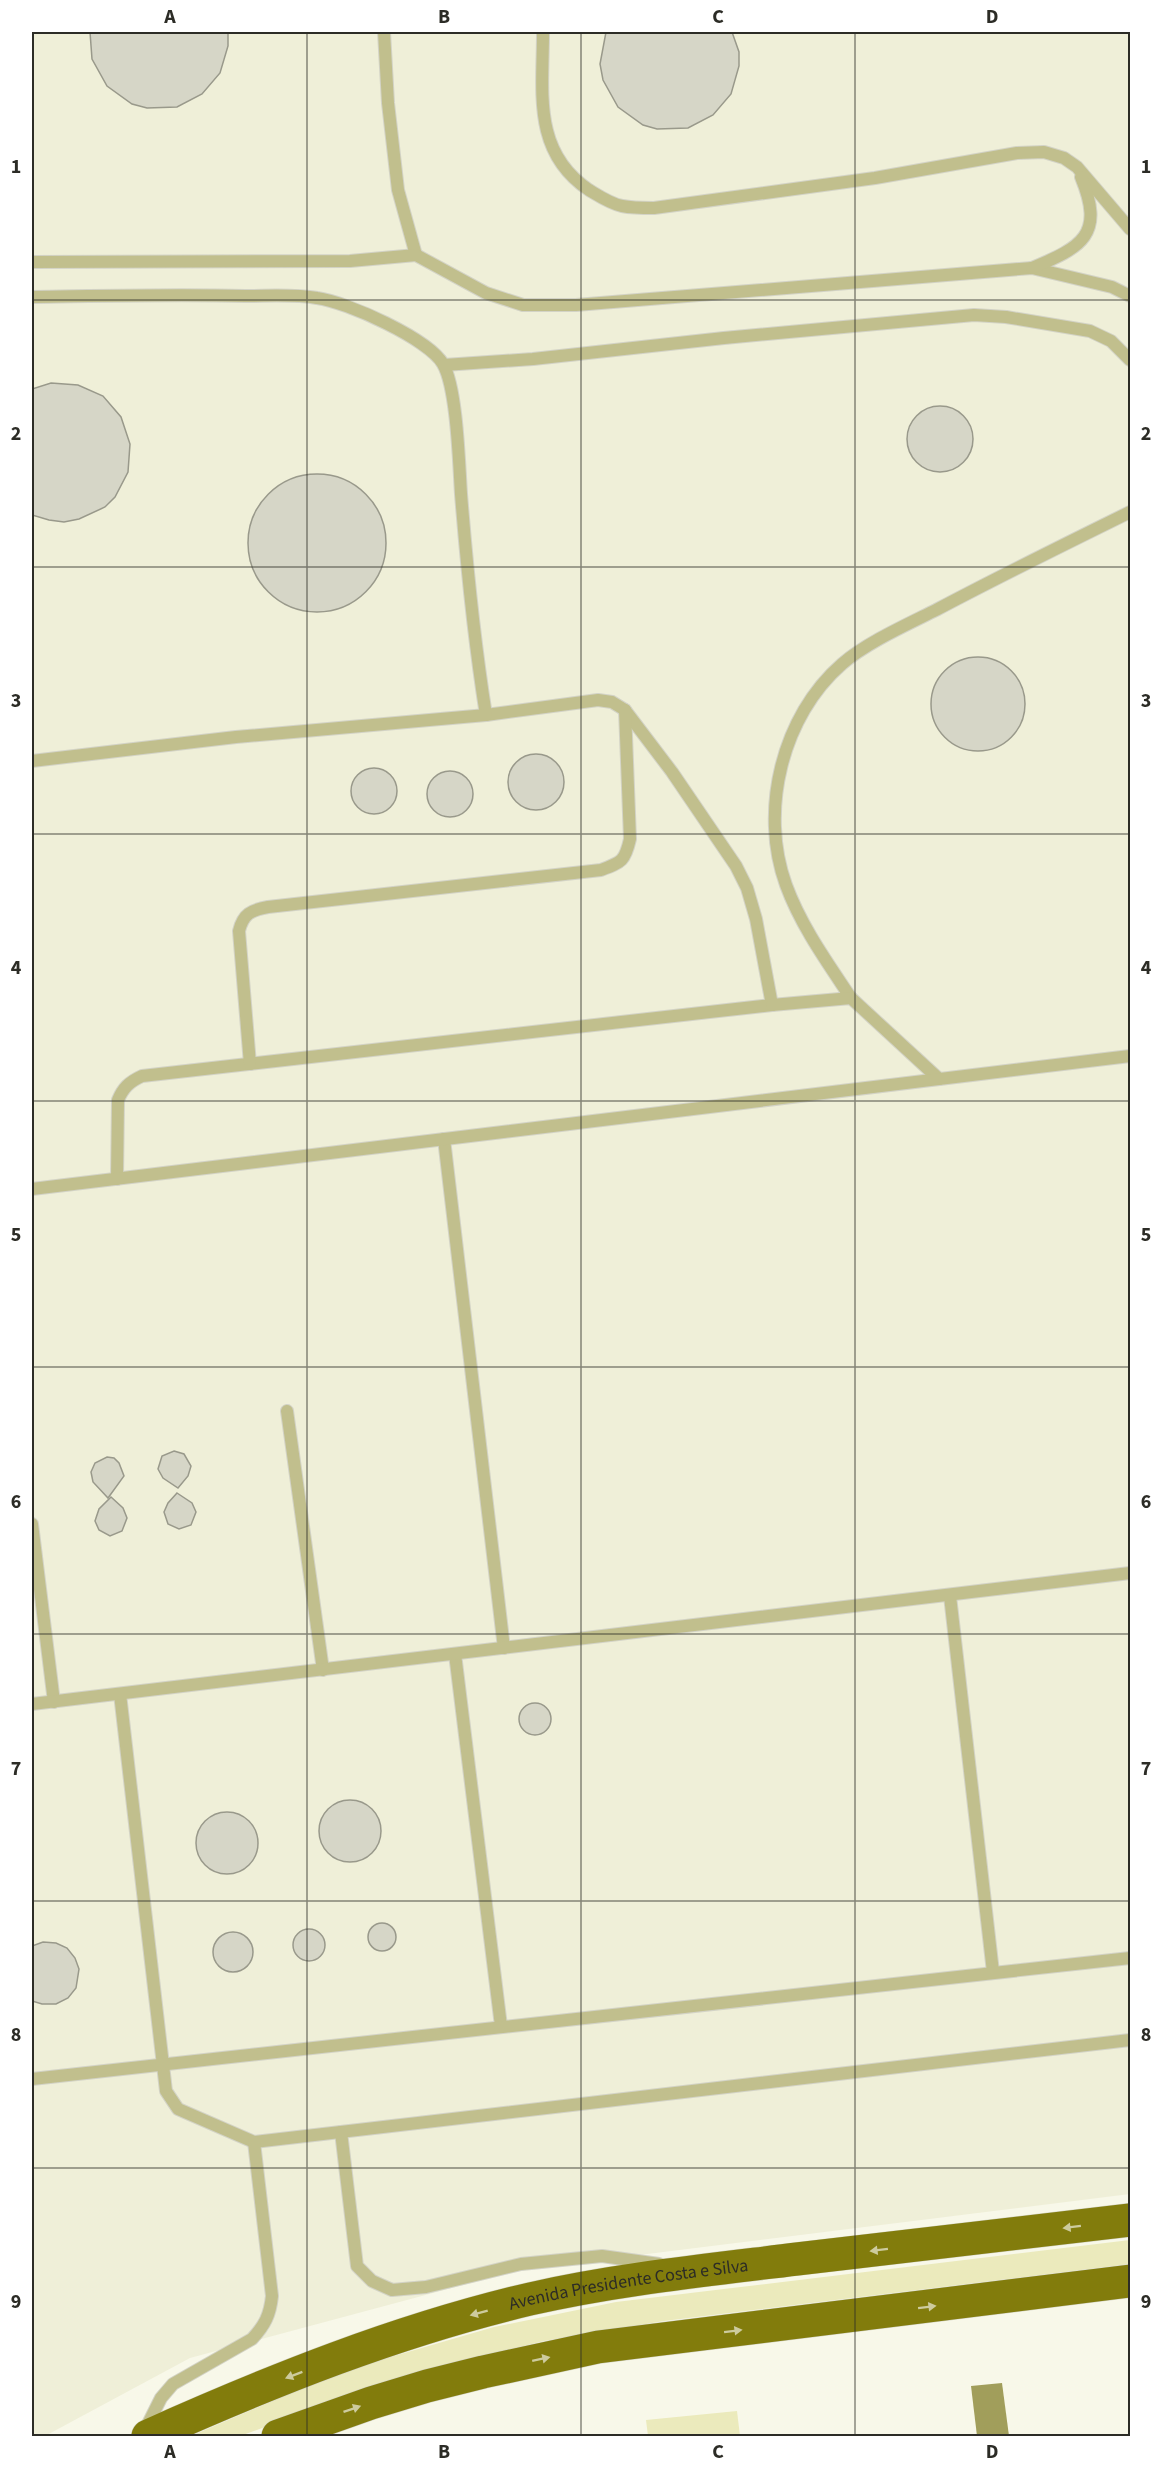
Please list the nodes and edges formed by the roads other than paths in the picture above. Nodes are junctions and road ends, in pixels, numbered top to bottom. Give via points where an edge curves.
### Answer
1 (384, 32) edge
2 (543, 32) edge
3 (1077, 167) junction
4 (1131, 229) edge
5 (416, 255) junction
6 (32, 262) edge
7 (1032, 268) junction
8 (1131, 296) edge
9 (32, 297) edge
10 (1131, 360) edge
11 (444, 365) junction
12 (1131, 512) edge
13 (625, 710) junction
14 (486, 715) junction
15 (32, 761) edge
16 (851, 998) junction
17 (772, 1005) junction
18 (1131, 1056) edge
19 (250, 1064) junction
20 (939, 1079) junction
21 (444, 1139) junction
22 (117, 1179) junction
23 (32, 1189) edge
24 (287, 1411) dead end
25 (32, 1524) edge
26 (1131, 1573) edge
27 (950, 1596) junction
28 (504, 1648) junction
29 (455, 1654) junction
30 (322, 1670) junction
31 (120, 1694) junction
32 (54, 1702) junction
33 (32, 1704) edge
34 (1131, 1958) edge
35 (993, 1972) junction
36 (501, 2026) junction
37 (1131, 2040) edge
38 (163, 2063) junction
39 (32, 2079) edge
40 (341, 2132) junction
41 (254, 2142) junction
42 (1131, 2220) edge
43 (705, 2270) junction
44 (1131, 2281) edge
45 (142, 2436) edge
46 (148, 2436) edge
47 (278, 2436) edge

1 - 5 lane via 398,190
2 - 3 lane via 543,110 549,142 561,166 578,182 621,206 654,208 875,178 1017,153 1044,152
3 - 4 lane
3 - 7 lane via 1090,198 1091,220 1084,239 1067,253
5 - 6 lane via 351,261
5 - 7 lane via 486,293 523,305 576,305
7 - 8 lane via 1112,287
9 - 11 lane via 317,298 384,322 434,351
10 - 11 lane via 1111,342 1090,331 974,315
11 - 14 lane via 455,418 472,628
12 - 16 lane via 888,635 842,664 806,706 785,750 776,795 775,837 785,883 803,925
13 - 14 lane via 598,700
13 - 17 lane via 740,873 756,919
13 - 19 lane via 630,839 626,856 619,864 601,870 268,907 253,910 242,918 239,931
14 - 15 lane via 236,737
16 - 17 lane
16 - 20 lane
17 - 19 lane
18 - 20 lane
19 - 22 lane via 142,1076 130,1082 118,1100
20 - 21 lane
21 - 22 lane
21 - 28 lane
22 - 23 lane
24 - 30 lane
25 - 32 lane
26 - 27 lane
27 - 28 lane
27 - 35 lane
28 - 29 lane
29 - 30 lane
29 - 36 lane
30 - 31 lane
31 - 32 lane
31 - 38 lane
32 - 33 lane
34 - 35 lane
35 - 36 lane
36 - 38 lane
37 - 40 lane
38 - 39 lane
38 - 41 lane via 166,2091 178,2109
40 - 41 lane
40 - 43 lane via 357,2266 372,2281 392,2290 426,2287 521,2264 602,2256
41 - 45 lane via 272,2296 270,2314 252,2339 173,2384 161,2398
42 -> 43 highway, Avenida Presidente Costa e Silva
43 -> 46 highway, Avenida Presidente Costa e Silva via 602,2285 476,2313 370,2346 232,2398
47 -> 44 highway via 427,2386 598,2347

